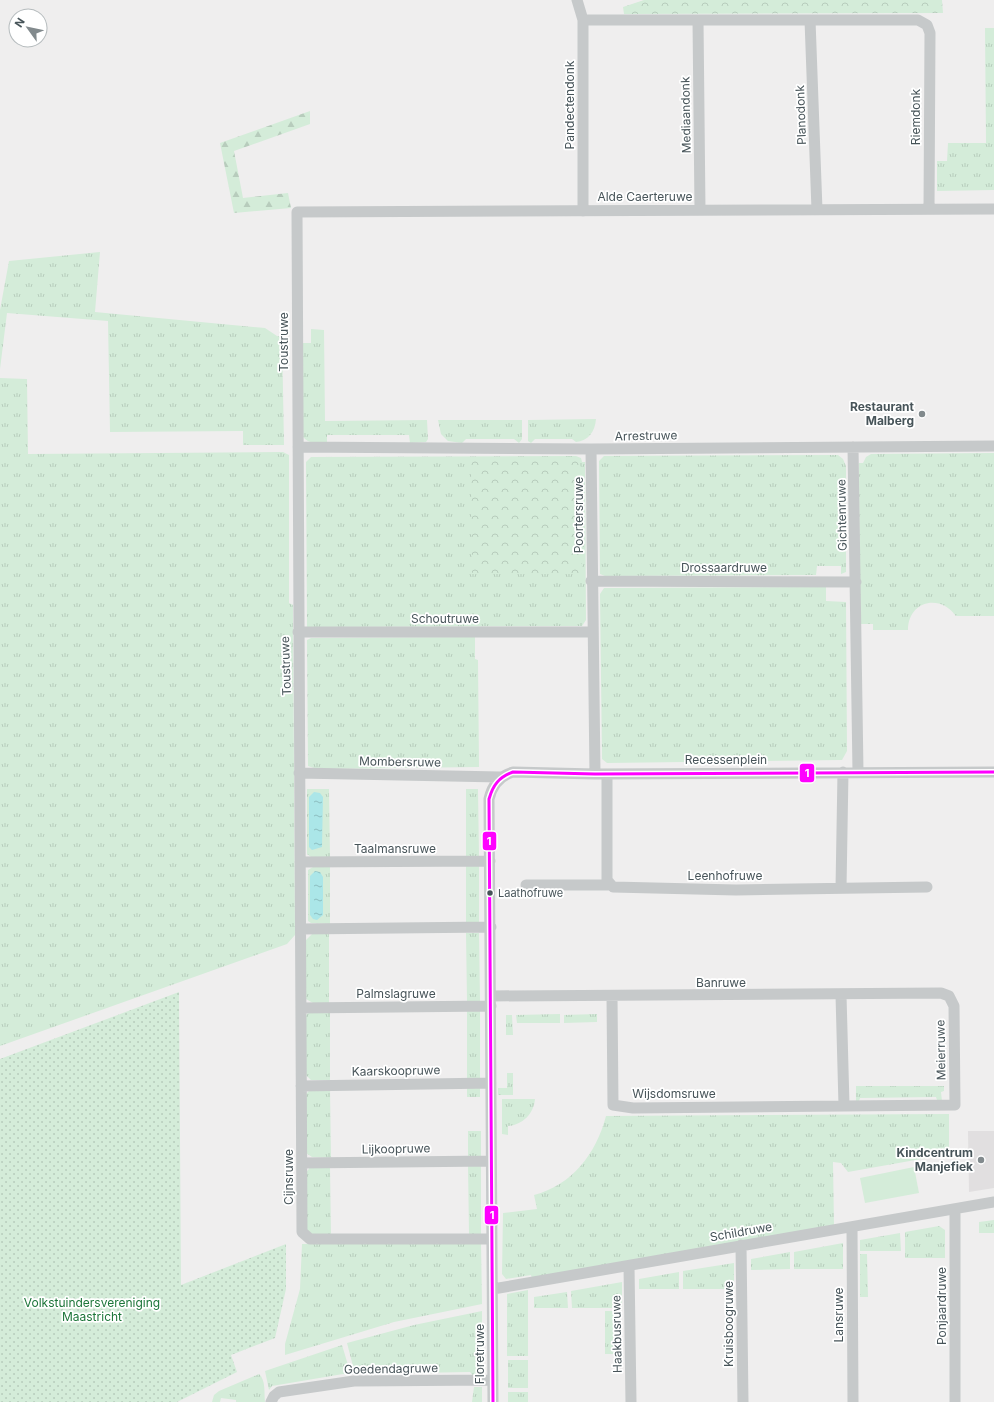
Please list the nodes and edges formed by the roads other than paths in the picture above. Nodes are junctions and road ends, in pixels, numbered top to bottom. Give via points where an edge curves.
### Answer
1 (577, 0) edge
2 (584, 20) junction
3 (698, 20) junction
4 (810, 20) junction
5 (929, 209) junction
6 (994, 209) edge
7 (700, 210) junction
8 (817, 210) junction
9 (583, 211) junction
10 (297, 212) joint
11 (994, 446) edge
12 (298, 447) junction
13 (853, 447) junction
14 (591, 449) junction
15 (592, 581) junction
16 (856, 582) junction
17 (298, 632) junction
18 (592, 632) junction
19 (843, 772) junction
20 (858, 772) junction
21 (994, 772) edge
22 (299, 773) junction
23 (595, 774) junction
24 (607, 774) junction
25 (500, 777) junction
26 (490, 861) junction
27 (300, 862) junction
28 (526, 885) dead end
29 (610, 885) junction
30 (926, 887) dead end
31 (841, 888) junction
32 (491, 927) junction
33 (301, 929) junction
34 (841, 994) junction
35 (612, 996) junction
36 (949, 996) joint
37 (491, 1001) junction
38 (301, 1008) junction
39 (491, 1082) junction
40 (301, 1086) junction
41 (844, 1105) junction
42 (955, 1105) joint
43 (491, 1161) junction
44 (302, 1163) junction
45 (994, 1202) edge
46 (955, 1209) junction
47 (852, 1227) junction
48 (491, 1239) junction
49 (741, 1245) junction
50 (629, 1266) junction
51 (493, 1289) junction
52 (493, 1380) junction
53 (271, 1402) edge
54 (493, 1402) edge
55 (631, 1402) edge
56 (743, 1402) edge
57 (853, 1402) edge
58 (955, 1402) edge

1 - 2 street, Pandectendonk
2 - 3 street
2 - 9 street, Pandectendonk
3 - 4 street
3 - 7 street, Mediaandonk
4 - 5 street, Riemdonk via 918,20 928,25
4 - 8 street, Planodonk
5 - 6 street, Alde Caerteruwe
5 - 8 street, Alde Caerteruwe
7 - 8 street, Alde Caerteruwe
7 - 9 street, Alde Caerteruwe
9 - 10 street, Alde Caerteruwe
10 - 12 street, Toustruwe
11 - 13 street, Arrestruwe
12 - 14 street, Arrestruwe
12 - 17 street, Toustruwe
13 - 14 street, Arrestruwe
13 - 16 street, Gichtenruwe
14 - 15 street, Poortersruwe
15 - 16 street, Drossaardruwe
15 - 18 street
16 - 20 street
17 - 18 street, Schoutruwe
17 - 22 street, Toustruwe
18 - 23 street
19 - 20 street, Recessenplein
19 - 24 street, Recessenplein
19 - 31 street
20 - 21 street, Recessenplein
22 - 25 street, Mombersruwe
22 - 27 street, Toustruwe
23 - 24 street, Recessenplein
23 - 25 street, Recessenplein via 513,772
24 - 29 street via 607,880
25 - 26 street via 492,787 489,799
26 - 27 street, Taalmansruwe
26 - 32 street
27 - 33 street, Toustruwe
28 - 29 street, Leenhofruwe
29 - 31 street, Leenhofruwe via 620,889
30 - 31 street, Leenhofruwe
32 - 33 street
32 - 37 street
33 - 38 street, Cijnsruwe
34 - 35 street, Banruwe
34 - 36 street, Banruwe via 935,993
34 - 41 street
35 - 37 street, Banruwe
35 - 41 street, Wijsdomsruwe via 613,1105 632,1108
36 - 42 street, Meierruwe via 954,1006
37 - 38 street, Palmslagruwe
37 - 39 street
38 - 40 street, Cijnsruwe
39 - 40 street, Kaarskoopruwe
39 - 43 street
40 - 44 street, Cijnsruwe
41 - 42 street, Wijsdomsruwe
43 - 44 street, Lijkoopruwe
43 - 48 street
44 - 48 street, Cijnsruwe via 302,1232 310,1239
45 - 46 street, Schildruwe
46 - 47 street, Schildruwe
46 - 58 street, Ponjaardruwe
47 - 49 street, Schildruwe
47 - 57 street, Lansruwe
48 - 51 street
49 - 50 street, Schildruwe
49 - 56 street, Kruisboogruwe
50 - 51 street, Schildruwe
50 - 55 street, Haakbusruwe
51 - 52 street, Floretruwe
52 - 53 street, Goedendagruwe via 354,1381 279,1392
52 - 54 street, Floretruwe

